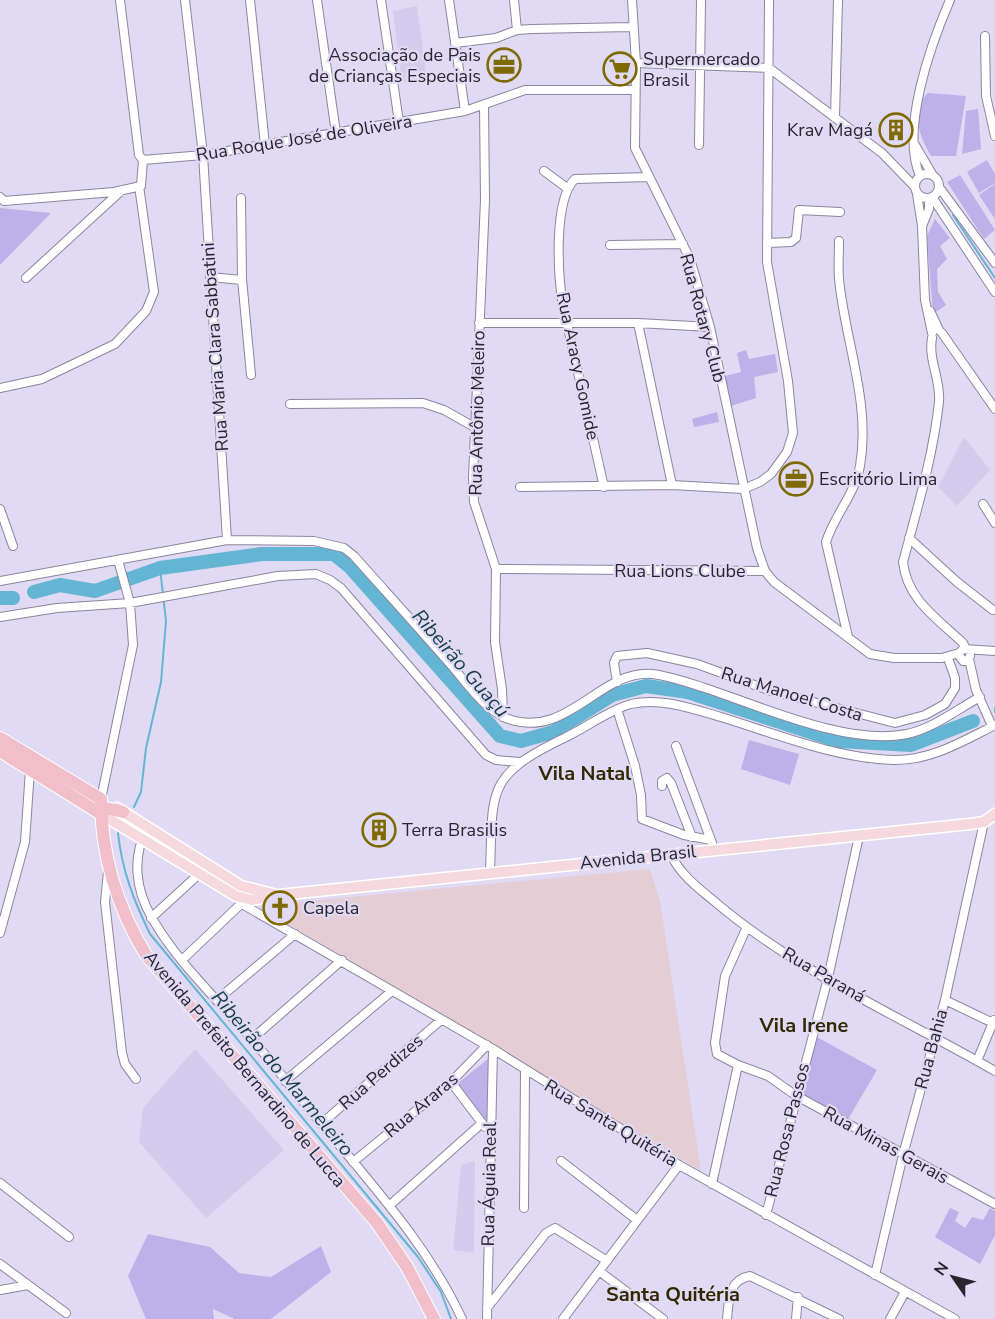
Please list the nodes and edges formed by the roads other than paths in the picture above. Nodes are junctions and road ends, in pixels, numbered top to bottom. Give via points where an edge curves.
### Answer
1 (120, 0) edge
2 (185, 0) edge
3 (250, 0) edge
4 (317, 0) edge
5 (381, 0) edge
6 (449, 0) edge
7 (514, 0) edge
8 (632, 0) edge
9 (701, 0) edge
10 (769, 0) edge
11 (838, 0) edge
12 (950, 0) edge
13 (633, 27) junction
14 (517, 30) junction
15 (984, 36) dead end
16 (455, 43) junction
17 (636, 63) junction
18 (700, 63) junction
19 (769, 68) junction
20 (635, 90) junction
21 (484, 105) junction
22 (465, 111) junction
23 (835, 117) junction
24 (399, 122) junction
25 (336, 133) junction
26 (995, 136) edge
27 (265, 145) junction
28 (699, 145) dead end
29 (915, 145) junction
30 (202, 155) junction
31 (143, 160) junction
32 (900, 169) junction
33 (544, 171) dead end
34 (932, 174) junction
35 (919, 176) junction
36 (649, 177) junction
37 (139, 186) junction
38 (939, 187) junction
39 (567, 188) junction
40 (123, 190) junction
41 (916, 190) junction
42 (0, 197) edge
43 (241, 198) dead end
44 (931, 198) junction
45 (840, 212) dead end
46 (922, 226) junction
47 (839, 242) dead end
48 (767, 243) junction
49 (683, 244) junction
50 (610, 245) dead end
51 (995, 263) edge
52 (210, 277) junction
53 (26, 278) dead end
54 (242, 279) junction
55 (995, 292) edge
56 (566, 321) junction
57 (638, 322) junction
58 (479, 323) junction
59 (710, 327) junction
60 (936, 335) junction
61 (251, 375) dead end
62 (0, 388) edge
63 (290, 404) dead end
64 (995, 409) edge
65 (476, 429) junction
66 (672, 485) junction
67 (520, 487) dead end
68 (604, 487) junction
69 (743, 489) junction
70 (983, 504) dead end
71 (0, 508) edge
72 (995, 523) edge
73 (909, 538) junction
74 (227, 540) junction
75 (13, 546) dead end
76 (118, 560) junction
77 (496, 569) junction
78 (765, 571) junction
79 (0, 581) edge
80 (130, 603) junction
81 (993, 610) dead end
82 (0, 617) edge
83 (848, 638) junction
84 (992, 652) edge
85 (964, 655) junction
86 (945, 659) junction
87 (617, 682) junction
88 (982, 701) junction
89 (617, 709) junction
90 (503, 717) junction
91 (994, 726) edge
92 (0, 738) edge
93 (676, 746) dead end
94 (0, 751) edge
95 (520, 762) junction
96 (30, 770) junction
97 (662, 786) dead end
98 (101, 799) junction
99 (123, 812) junction
100 (101, 814) junction
101 (995, 814) edge
102 (984, 822) junction
103 (147, 828) junction
104 (859, 836) junction
105 (692, 837) junction
106 (141, 839) junction
107 (712, 844) junction
108 (671, 855) junction
109 (109, 866) junction
110 (490, 873) junction
111 (199, 874) junction
112 (261, 896) junction
113 (244, 902) junction
114 (260, 912) junction
115 (151, 918) junction
116 (271, 920) junction
117 (746, 928) junction
118 (0, 933) edge
119 (295, 934) junction
120 (182, 960) junction
121 (342, 960) junction
122 (828, 978) junction
123 (392, 991) junction
124 (217, 1000) junction
125 (945, 1000) junction
126 (441, 1020) junction
127 (994, 1021) edge
128 (934, 1036) junction
129 (252, 1039) junction
130 (490, 1047) junction
131 (976, 1061) junction
132 (738, 1065) junction
133 (525, 1071) junction
134 (995, 1071) edge
135 (136, 1079) dead end
136 (285, 1081) junction
137 (451, 1082) junction
138 (795, 1095) junction
139 (482, 1123) junction
140 (321, 1124) junction
141 (490, 1134) junction
142 (903, 1155) junction
143 (561, 1161) dead end
144 (353, 1162) junction
145 (679, 1165) junction
146 (0, 1183) edge
147 (712, 1184) junction
148 (995, 1204) edge
149 (390, 1205) junction
150 (524, 1208) dead end
151 (766, 1215) junction
152 (638, 1220) junction
153 (69, 1237) dead end
154 (607, 1261) junction
155 (0, 1264) edge
156 (599, 1271) junction
157 (875, 1275) junction
158 (28, 1285) junction
159 (0, 1290) edge
160 (905, 1292) junction
161 (798, 1297) junction
162 (487, 1308) junction
163 (66, 1313) dead end
164 (663, 1318) edge
165 (434, 1319) edge
166 (462, 1319) edge
167 (487, 1319) edge
168 (563, 1319) edge
169 (727, 1319) edge
170 (796, 1319) edge
171 (838, 1319) edge
172 (890, 1319) edge
173 (955, 1319) edge

1 - 31 street via 139,155
2 - 30 street, Rua Maria Clara Sabbatini
3 - 27 street
4 - 25 street
5 - 24 street
6 - 16 street
7 - 14 street
8 - 13 street, Rua Rotary Club
9 - 18 street
10 - 19 street
11 - 23 street
12 - 29 street via 919,93
13 - 14 street
13 - 17 street, Rua Rotary Club
14 - 16 street via 502,37
15 - 26 street via 986,96
16 - 22 street
17 - 18 street
17 - 20 street, Rua Rotary Club
18 - 19 street
18 - 28 street
19 - 23 street
19 - 48 street
20 - 21 street, Rua Roque José de Oliveira via 525,90
20 - 36 street, Rua Rotary Club via 635,148
21 - 22 street, Rua Roque José de Oliveira
21 - 58 street, Rua Antônio Meleiro via 485,200
22 - 24 street, Rua Roque José de Oliveira
23 - 32 street
24 - 25 street, Rua Roque José de Oliveira
25 - 27 street, Rua Roque José de Oliveira
27 - 30 street, Rua Roque José de Oliveira
29 - 34 street
29 - 35 street
30 - 31 street, Rua Roque José de Oliveira
30 - 52 street, Rua Maria Clara Sabbatini
31 - 37 street
32 - 35 street
32 - 41 street
33 - 39 street
34 - 35 street
34 - 38 street
35 - 41 street
36 - 39 street via 575,179
36 - 49 street, Rua Rotary Club
37 - 40 street
37 - 62 street via 154,292 146,310 115,344 42,379
38 - 44 street
38 - 51 street
39 - 56 street, Rua Aracy Gomide via 561,210 560,288
40 - 42 street via 4,201
40 - 53 street
41 - 44 street
41 - 46 street
43 - 54 street
44 - 46 street
44 - 55 street
45 - 48 street via 799,210 796,238 791,242
46 - 60 street via 927,306
47 - 83 street via 839,277 860,398 862,442 855,483 826,542
48 - 69 street via 769,281 788,381 793,433 787,452 771,474
49 - 50 street
49 - 59 street, Rua Rotary Club
52 - 54 street
52 - 74 street, Rua Maria Clara Sabbatini
54 - 61 street
56 - 57 street
56 - 58 street
56 - 68 street, Rua Aracy Gomide
57 - 59 street
57 - 66 street
58 - 65 street, Rua Antônio Meleiro
59 - 69 street, Rua Rotary Club
60 - 64 street
60 - 73 street via 930,352 939,399 923,491
63 - 65 street via 423,403
65 - 77 street, Rua Antônio Meleiro via 474,502
66 - 68 street
66 - 69 street
67 - 68 street
69 - 78 street, Rua Rotary Club
70 - 72 street
71 - 75 street
73 - 81 street
73 - 85 street via 903,562 908,585 918,601 955,637
74 - 76 street
74 - 90 street via 314,541 344,548 477,694
76 - 79 street
76 - 80 street
77 - 78 street, Rua Lions Clube
77 - 90 street, Rua Antônio Meleiro via 495,642
78 - 83 street, Rua Lions Clube
80 - 82 street
80 - 95 street via 278,576 316,574 341,588 486,755
80 - 98 street via 133,645
83 - 86 street, Rua Lions Clube via 876,655
84 - 85 street, Rua Lions Clube via 978,658
85 - 86 street, Rua Lions Clube
85 - 88 street
86 - 87 street, Rua Manoel Costa via 955,678 955,688 945,704 925,715 895,723 647,653 617,656
87 - 88 street via 653,674 861,736 907,734
87 - 90 street via 591,700 535,724
88 - 91 street
89 - 91 street via 632,704 674,704 844,754 893,760 925,757
89 - 95 street
89 - 105 street via 636,766 642,819
92 - 98 highway
93 - 107 street
94 - 96 highway
95 - 110 street via 496,790
96 - 100 highway
96 - 118 street via 26,842
97 - 105 street via 667,778
98 - 99 main road
98 - 100 highway, Avenida Prefeito Bernardino de Lucca
99 - 100 highway via 106,808
99 - 103 main road
100 - 106 main road
100 - 109 highway, Avenida Prefeito Bernardino de Lucca
101 - 102 main road, Avenida Brasil
102 - 104 main road, Avenida Brasil
102 - 125 street, Rua Bahia
103 - 106 street
103 - 112 main road
104 - 107 main road, Avenida Brasil
104 - 122 street, Rua Rosa Passos
105 - 107 street
106 - 111 main road
106 - 115 street via 136,871
107 - 108 main road, Avenida Brasil
108 - 110 main road, Avenida Brasil
108 - 117 street, Rua Paraná via 679,870
109 - 135 street via 105,902 122,1053
109 - 165 highway, Avenida Prefeito Bernardino de Lucca via 121,907 146,955 377,1223 412,1276
110 - 112 main road, Avenida Brasil
111 - 113 main road
111 - 115 street
112 - 113 main road, Avenida Brasil
112 - 114 street
112 - 116 street
113 - 114 street, Rua Santa Quitéria
113 - 120 street
114 - 116 street, Rua Santa Quitéria
115 - 120 street
116 - 119 street, Rua Santa Quitéria
117 - 122 street, Rua Paraná
117 - 132 street, Rua Minas Gerais via 725,976 716,1051
119 - 121 street, Rua Santa Quitéria
119 - 124 street
120 - 124 street
121 - 123 street, Rua Santa Quitéria
121 - 129 street
122 - 128 street, Rua Paraná
122 - 138 street, Rua Rosa Passos
123 - 126 street, Rua Santa Quitéria
123 - 136 street
124 - 129 street
125 - 127 street
125 - 128 street, Rua Bahia
126 - 130 street, Rua Santa Quitéria
126 - 140 street, Rua Perdizes
127 - 131 street
128 - 131 street, Rua Paraná
128 - 142 street, Rua Bahia
129 - 136 street
130 - 133 street, Rua Santa Quitéria
130 - 137 street, Rua Araras
130 - 141 street, Rua Águia Real
131 - 134 street, Rua Paraná
132 - 138 street, Rua Minas Gerais via 768,1076
132 - 147 street
133 - 145 street, Rua Santa Quitéria
133 - 150 street
136 - 140 street
137 - 139 street
137 - 144 street, Rua Araras
138 - 142 street, Rua Minas Gerais
138 - 151 street, Rua Rosa Passos
139 - 141 street
139 - 149 street
140 - 144 street
141 - 162 street, Rua Águia Real
142 - 148 street, Rua Minas Gerais
142 - 157 street, Rua Bahia
143 - 152 street
144 - 149 street
145 - 147 street, Rua Santa Quitéria
145 - 152 street
146 - 153 street
147 - 151 street, Rua Santa Quitéria
149 - 166 street via 448,1288
151 - 157 street, Rua Santa Quitéria
152 - 154 street
154 - 156 street
154 - 162 street via 558,1229 550,1230
155 - 158 street
156 - 164 street
156 - 168 street
157 - 160 street, Rua Santa Quitéria
158 - 159 street
158 - 163 street
160 - 172 street
160 - 173 street, Rua Santa Quitéria
161 - 169 street via 750,1276 741,1277 730,1291
161 - 170 street
161 - 171 street
162 - 167 street, Rua Águia Real

